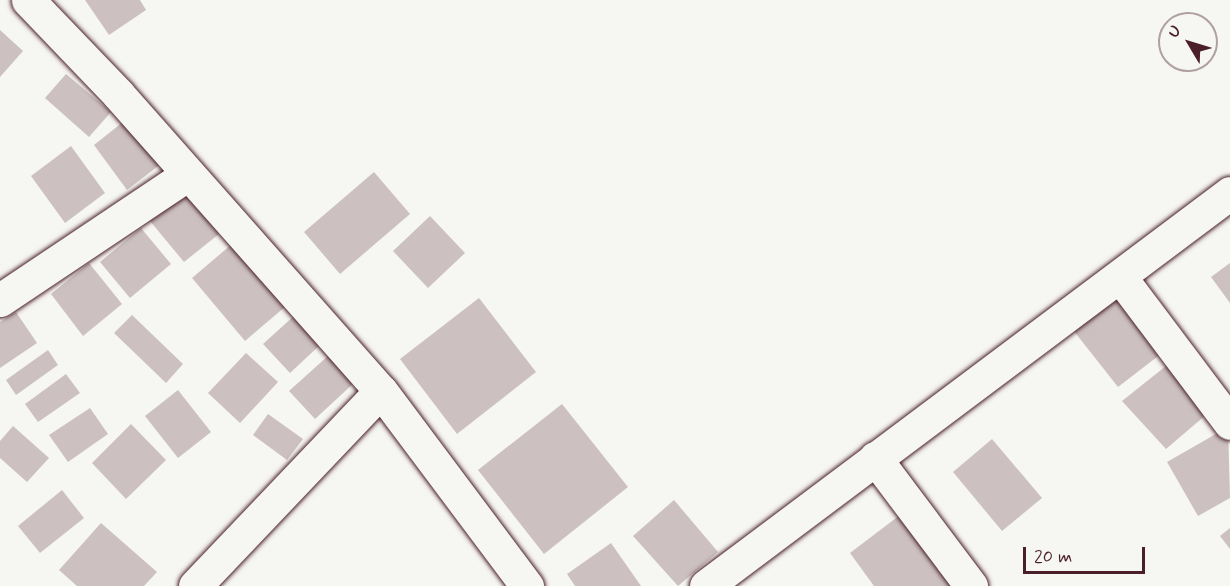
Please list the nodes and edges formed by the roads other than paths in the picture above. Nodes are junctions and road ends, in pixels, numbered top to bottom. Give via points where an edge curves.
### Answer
1 (28, 0) edge
2 (188, 174) junction
3 (1230, 193) edge
4 (1121, 278) junction
5 (0, 300) edge
6 (381, 391) junction
7 (1230, 423) edge
8 (874, 458) junction
9 (195, 586) edge
10 (527, 586) edge
11 (706, 586) edge
12 (971, 586) edge

1 - 2 street
2 - 5 street
2 - 6 street
3 - 4 street
4 - 7 street
4 - 8 street
6 - 9 street
6 - 10 street
8 - 11 street
8 - 12 street

